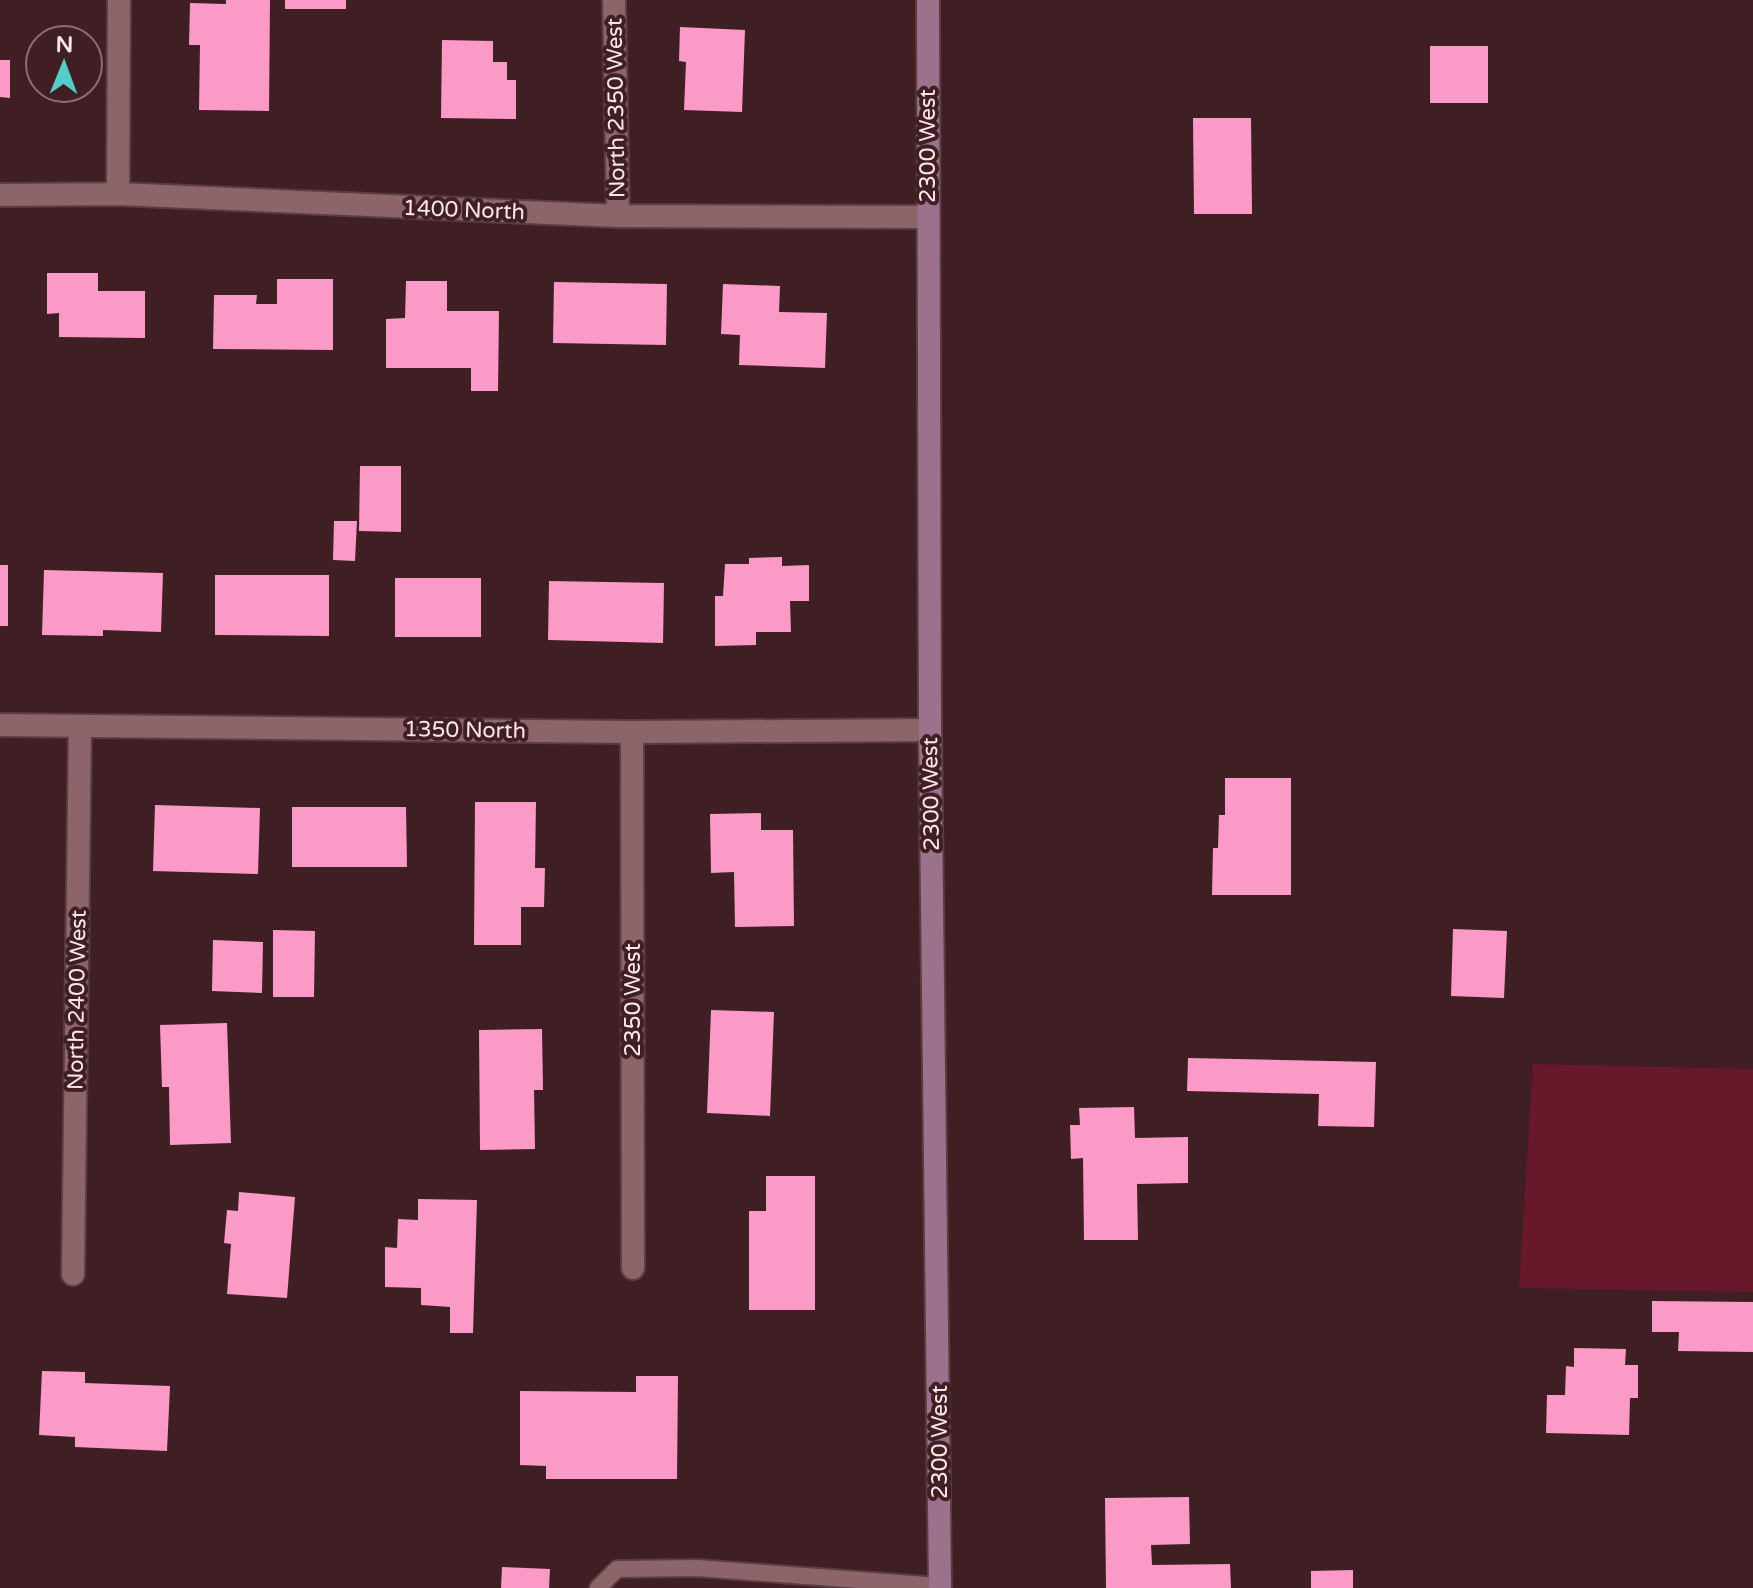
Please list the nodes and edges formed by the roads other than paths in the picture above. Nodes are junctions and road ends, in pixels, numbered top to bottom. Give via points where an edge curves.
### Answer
1 (119, 0) edge
2 (614, 0) edge
3 (928, 0) edge
4 (118, 194) junction
5 (0, 195) edge
6 (618, 216) junction
7 (928, 217) junction
8 (0, 725) edge
9 (80, 726) junction
10 (930, 730) junction
11 (632, 732) junction
12 (633, 1268) dead end
13 (73, 1274) dead end
14 (940, 1587) edge
15 (598, 1588) edge

1 - 4 street
2 - 6 street, North 2350 West
3 - 7 main road, 2300 West
4 - 5 street, 1400 North
4 - 6 street, 1400 North
6 - 7 street, 1400 North
7 - 10 main road, 2300 West
8 - 9 street, 1350 North
9 - 11 street, 1350 North
9 - 13 street, North 2400 West
10 - 11 street, 1350 North
10 - 14 main road, 2300 West
11 - 12 street, 2350 West
14 - 15 lane via 697,1568 617,1569

